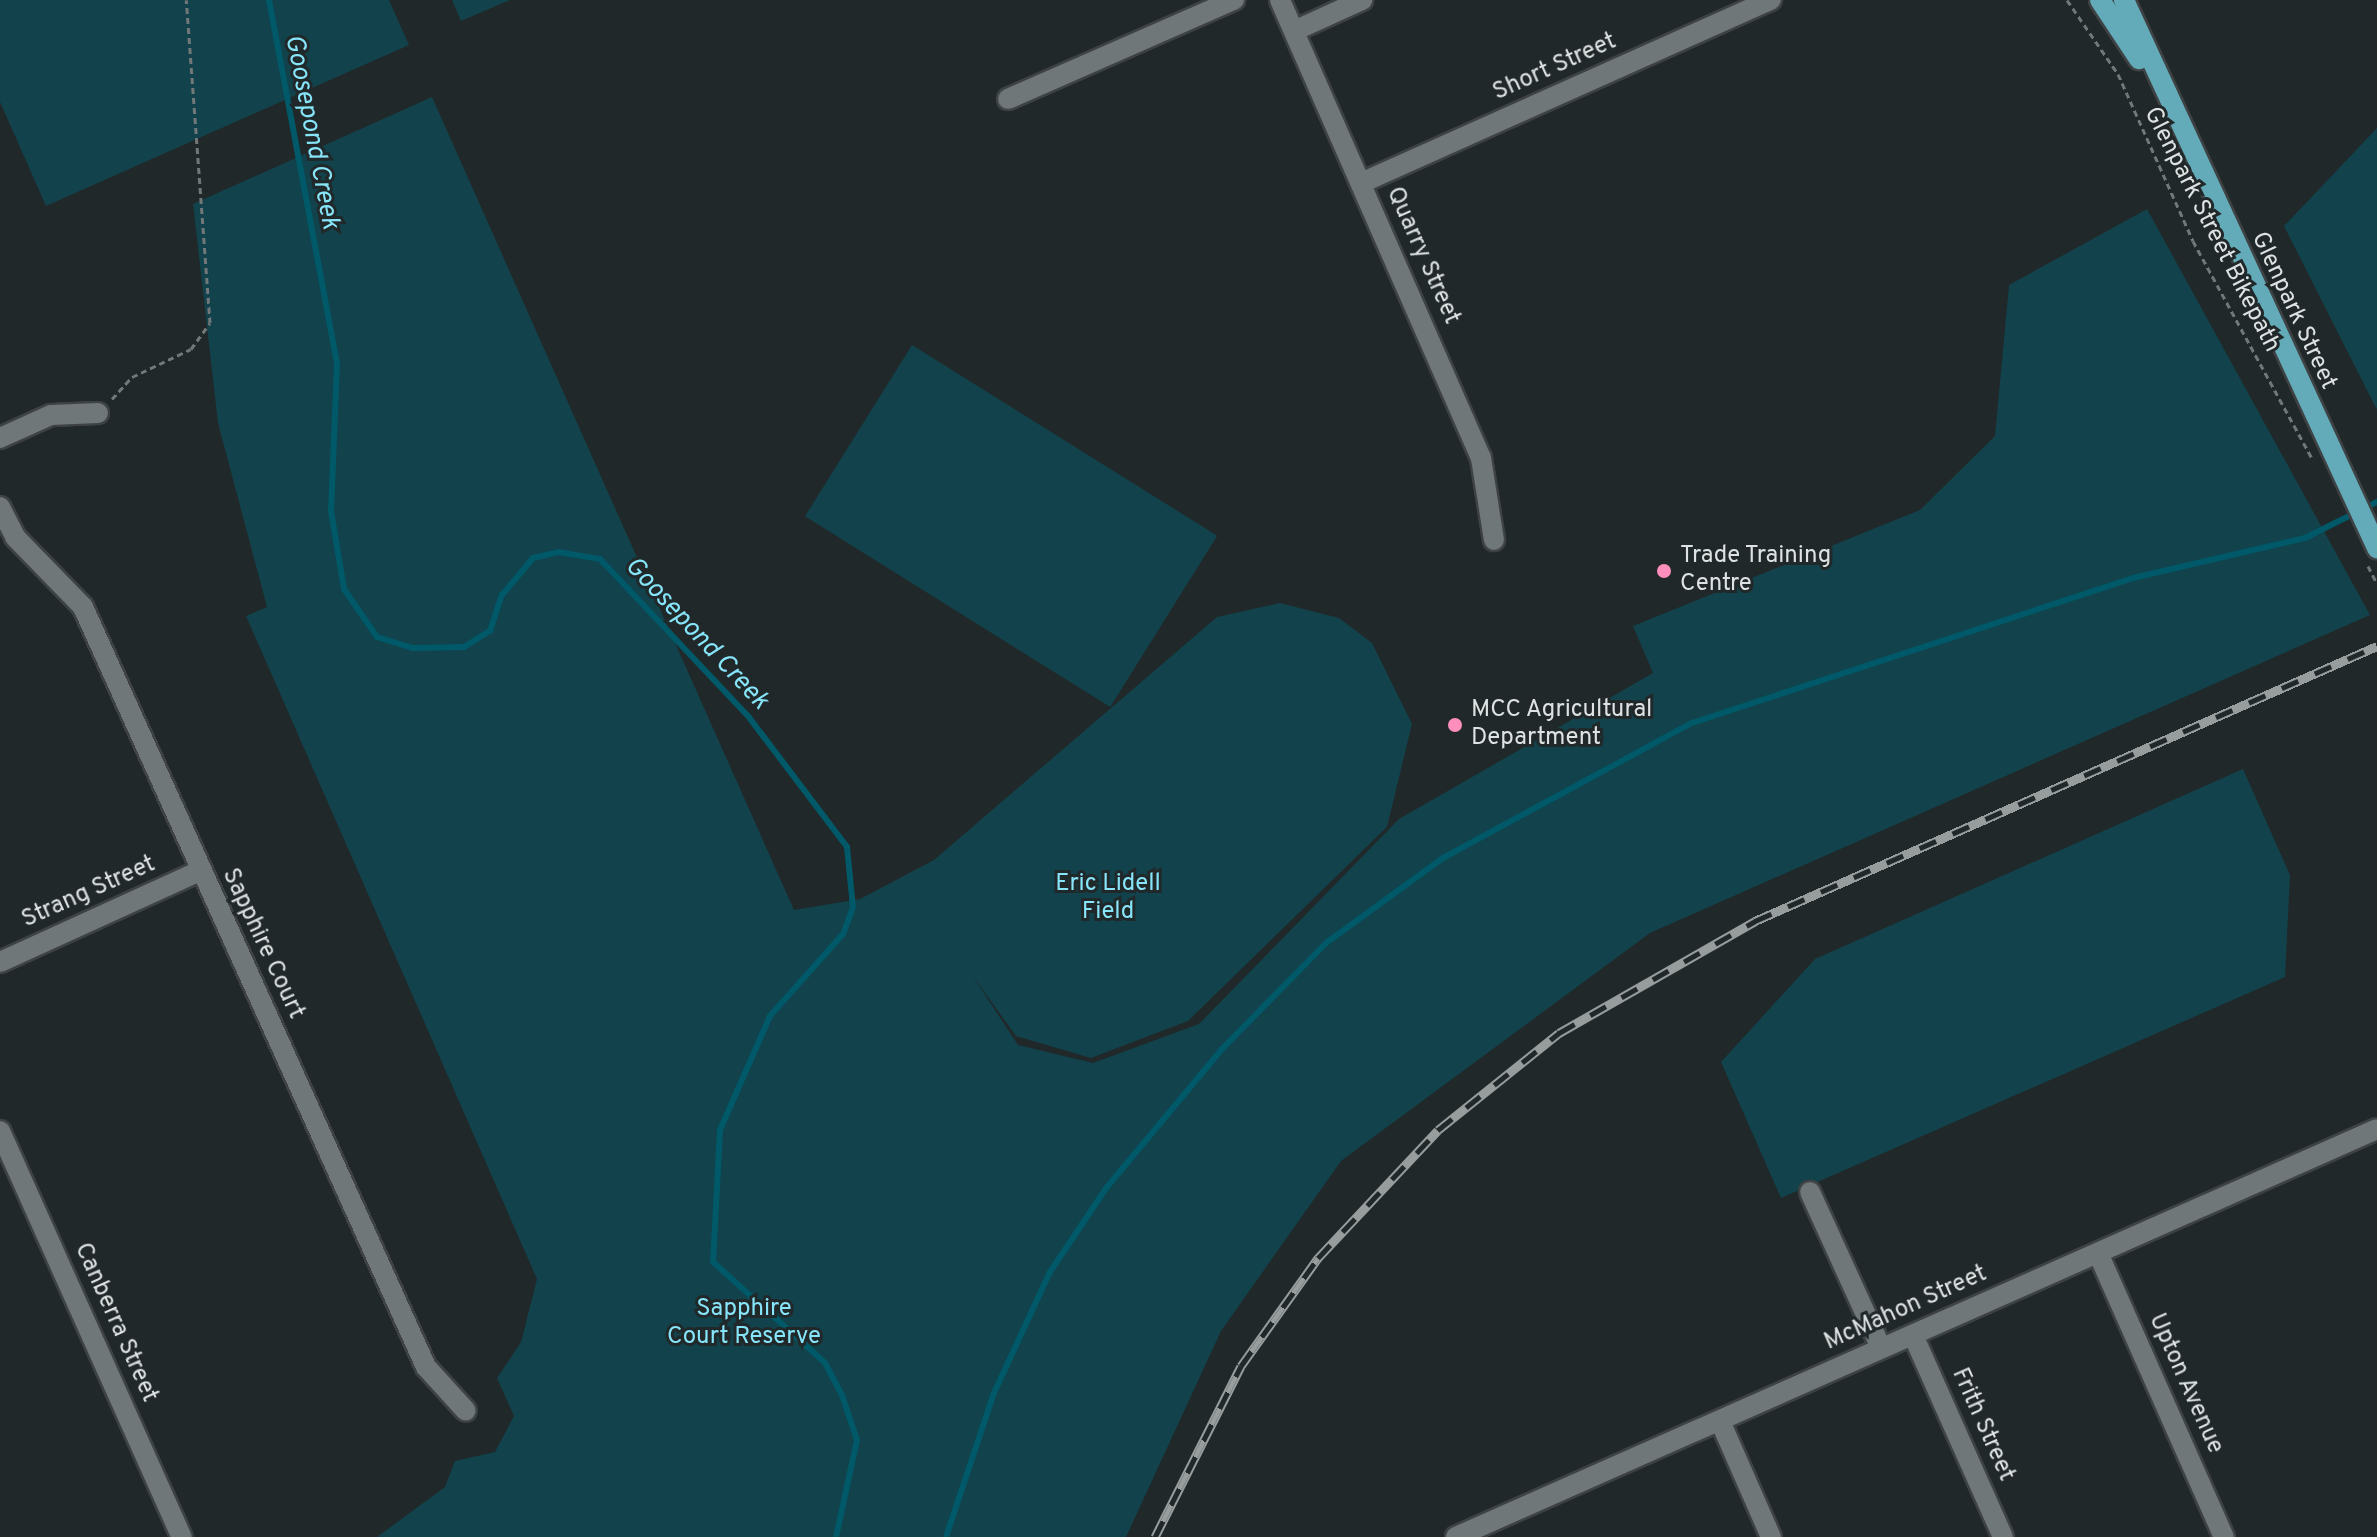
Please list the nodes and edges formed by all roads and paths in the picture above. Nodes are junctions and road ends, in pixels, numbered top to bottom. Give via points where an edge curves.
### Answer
1 (186, 0) edge
2 (1234, 0) edge
3 (1280, 0) edge
4 (1362, 0) edge
5 (1771, 0) edge
6 (2067, 0) edge
7 (2100, 0) edge
8 (2124, 0) edge
9 (1294, 31) junction
10 (2164, 95) junction
11 (1008, 99) dead end
12 (1361, 183) junction
13 (98, 413) joint
14 (0, 438) edge
15 (2317, 465) dead end
16 (0, 507) edge
17 (1494, 540) dead end
18 (2377, 548) edge
19 (200, 871) junction
20 (0, 962) edge
21 (2377, 1129) edge
22 (0, 1131) edge
23 (1810, 1192) dead end
24 (2098, 1253) junction
25 (1913, 1335) junction
26 (1881, 1348) junction
27 (466, 1411) dead end
28 (1720, 1421) junction
29 (1502, 1528) edge
30 (182, 1537) edge
31 (1456, 1537) edge
32 (1771, 1537) edge
33 (2003, 1537) edge
34 (2224, 1537) edge

1 - 13 path via 210,323 191,349 132,377
2 - 11 street
3 - 9 street, Quarry Street
4 - 9 street
5 - 12 street, Short Street
6 - 15 path, Glenpark Street Bikepath via 2118,74 2135,125 2193,241
7 - 10 main road, Glenpark Street
8 - 10 main road, Glenpark Street
9 - 12 street, Quarry Street
10 - 18 main road, Glenpark Street
12 - 17 street, Quarry Street via 1481,458
13 - 14 street via 51,415
16 - 19 street, Sapphire Court via 15,537 83,607
19 - 20 street, Strang Street
19 - 27 street, Sapphire Court via 426,1367
21 - 24 street, McMahon Street
22 - 30 street, Canberra Street
23 - 26 street
24 - 25 street, McMahon Street
24 - 34 street, Upton Avenue
25 - 26 street, McMahon Street
25 - 33 street, Frith Street
26 - 28 street, McMahon Street
28 - 29 street, McMahon Street
28 - 32 street
29 - 31 street, McMahon Street

